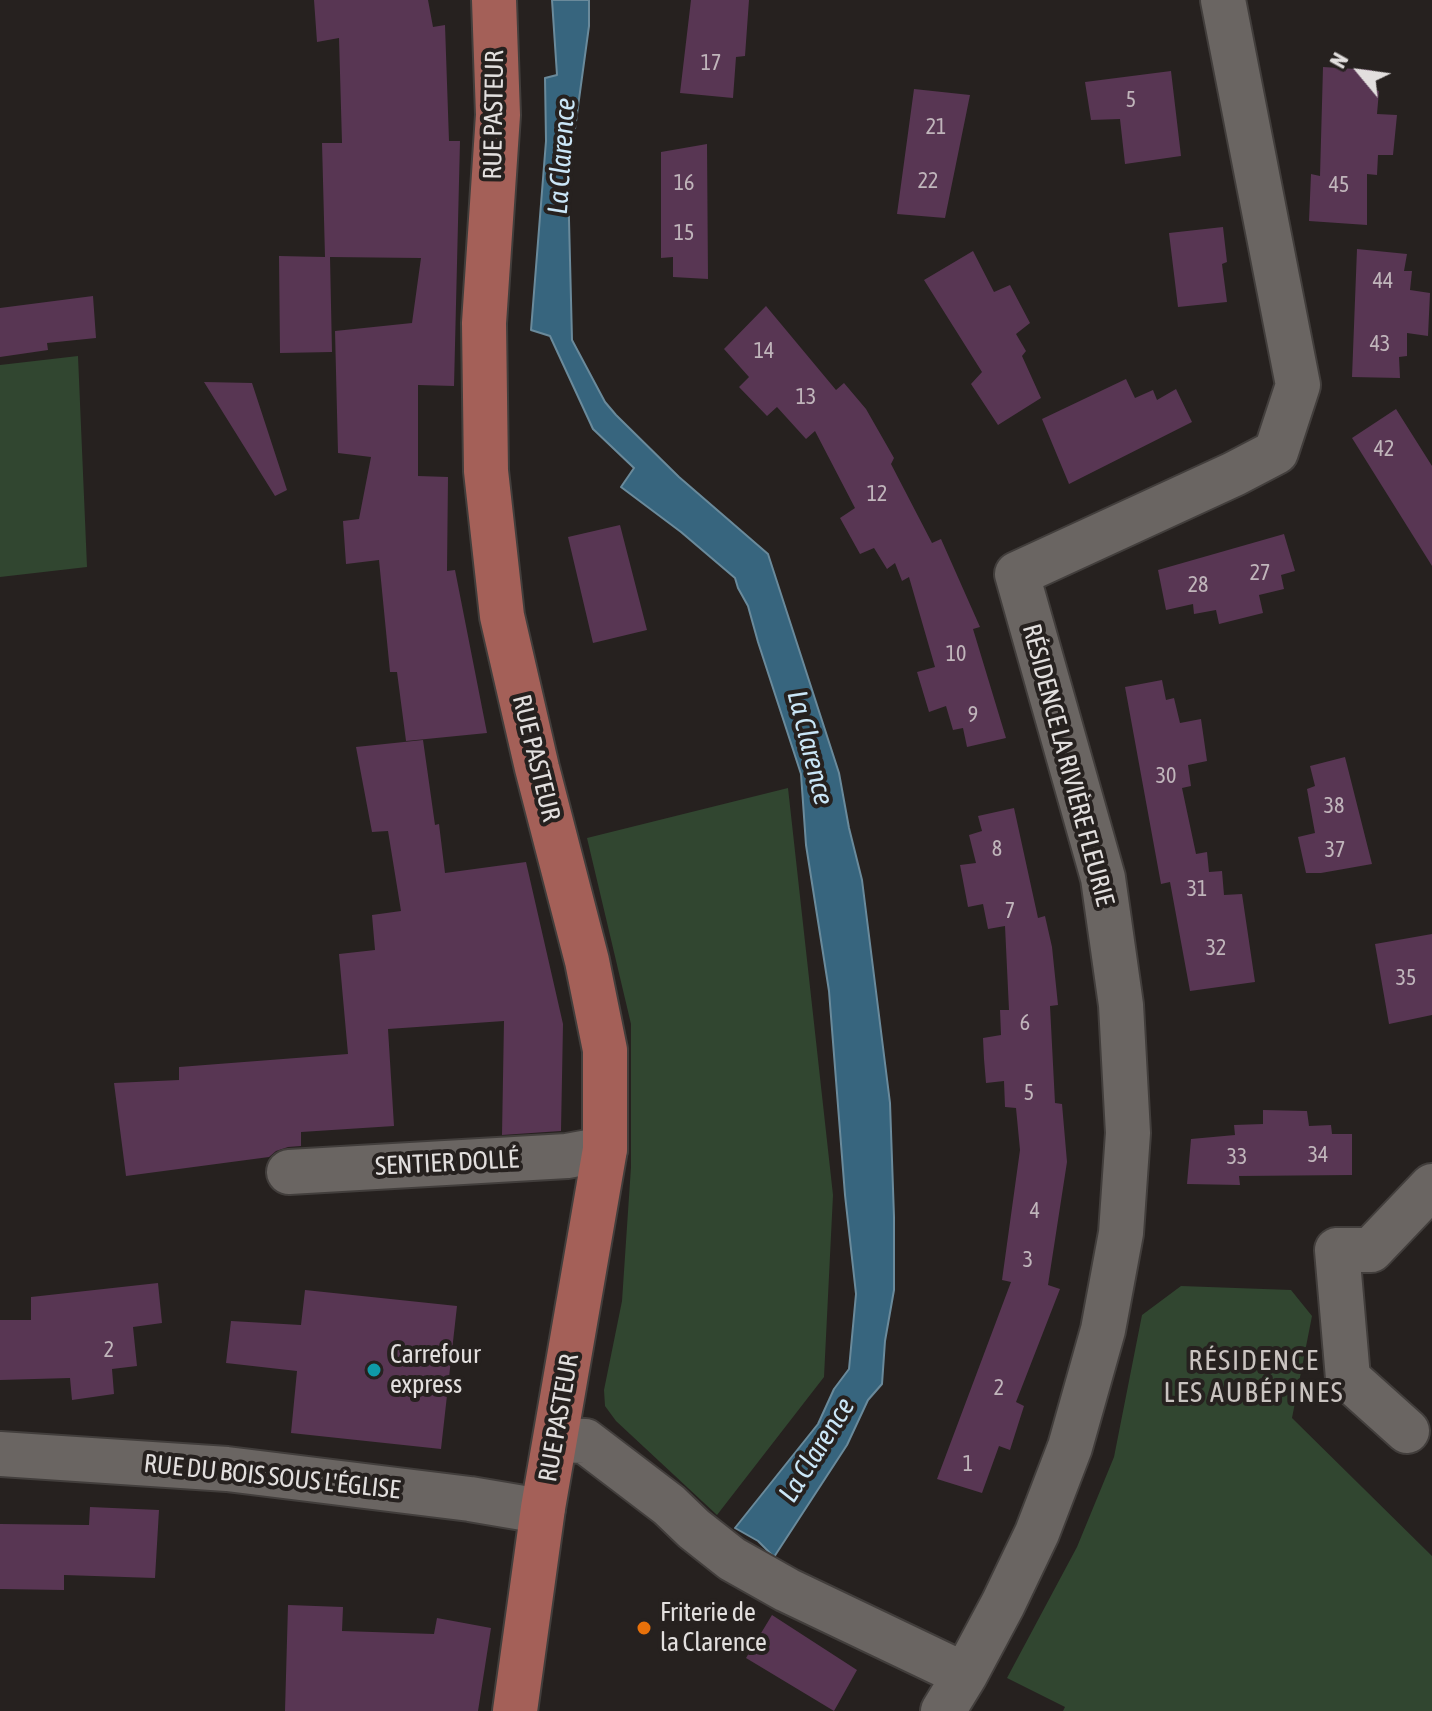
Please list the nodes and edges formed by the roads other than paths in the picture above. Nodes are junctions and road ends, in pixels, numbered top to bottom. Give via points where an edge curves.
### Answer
1 (494, 0) edge
2 (1223, 0) edge
3 (605, 1149) junction
4 (289, 1172) dead end
5 (1432, 1186) edge
6 (1407, 1431) dead end
7 (556, 1440) junction
8 (0, 1454) edge
9 (543, 1508) junction
10 (954, 1693) edge
11 (515, 1711) edge

1 - 3 main road, RUE PASTEUR via 498,115 484,323 486,471 502,616 605,1050
2 - 10 street, RÉSIDENCE LA RIVIÈRE FLEURIE via 1298,385 1276,452 1017,574 1103,878 1121,1005 1128,1133 1121,1233 1103,1330 1070,1447 1037,1533
3 - 4 street, SENTIER DOLLÉ via 567,1156
3 - 7 main road, RUE PASTEUR
5 - 6 street via 1371,1250 1337,1250 1348,1378
7 - 9 main road, RUE PASTEUR
7 - 10 street via 585,1441 732,1559
8 - 9 street, RUE DU BOIS SOUS L'ÉGLISE via 227,1469
9 - 11 main road, RUE PASTEUR

